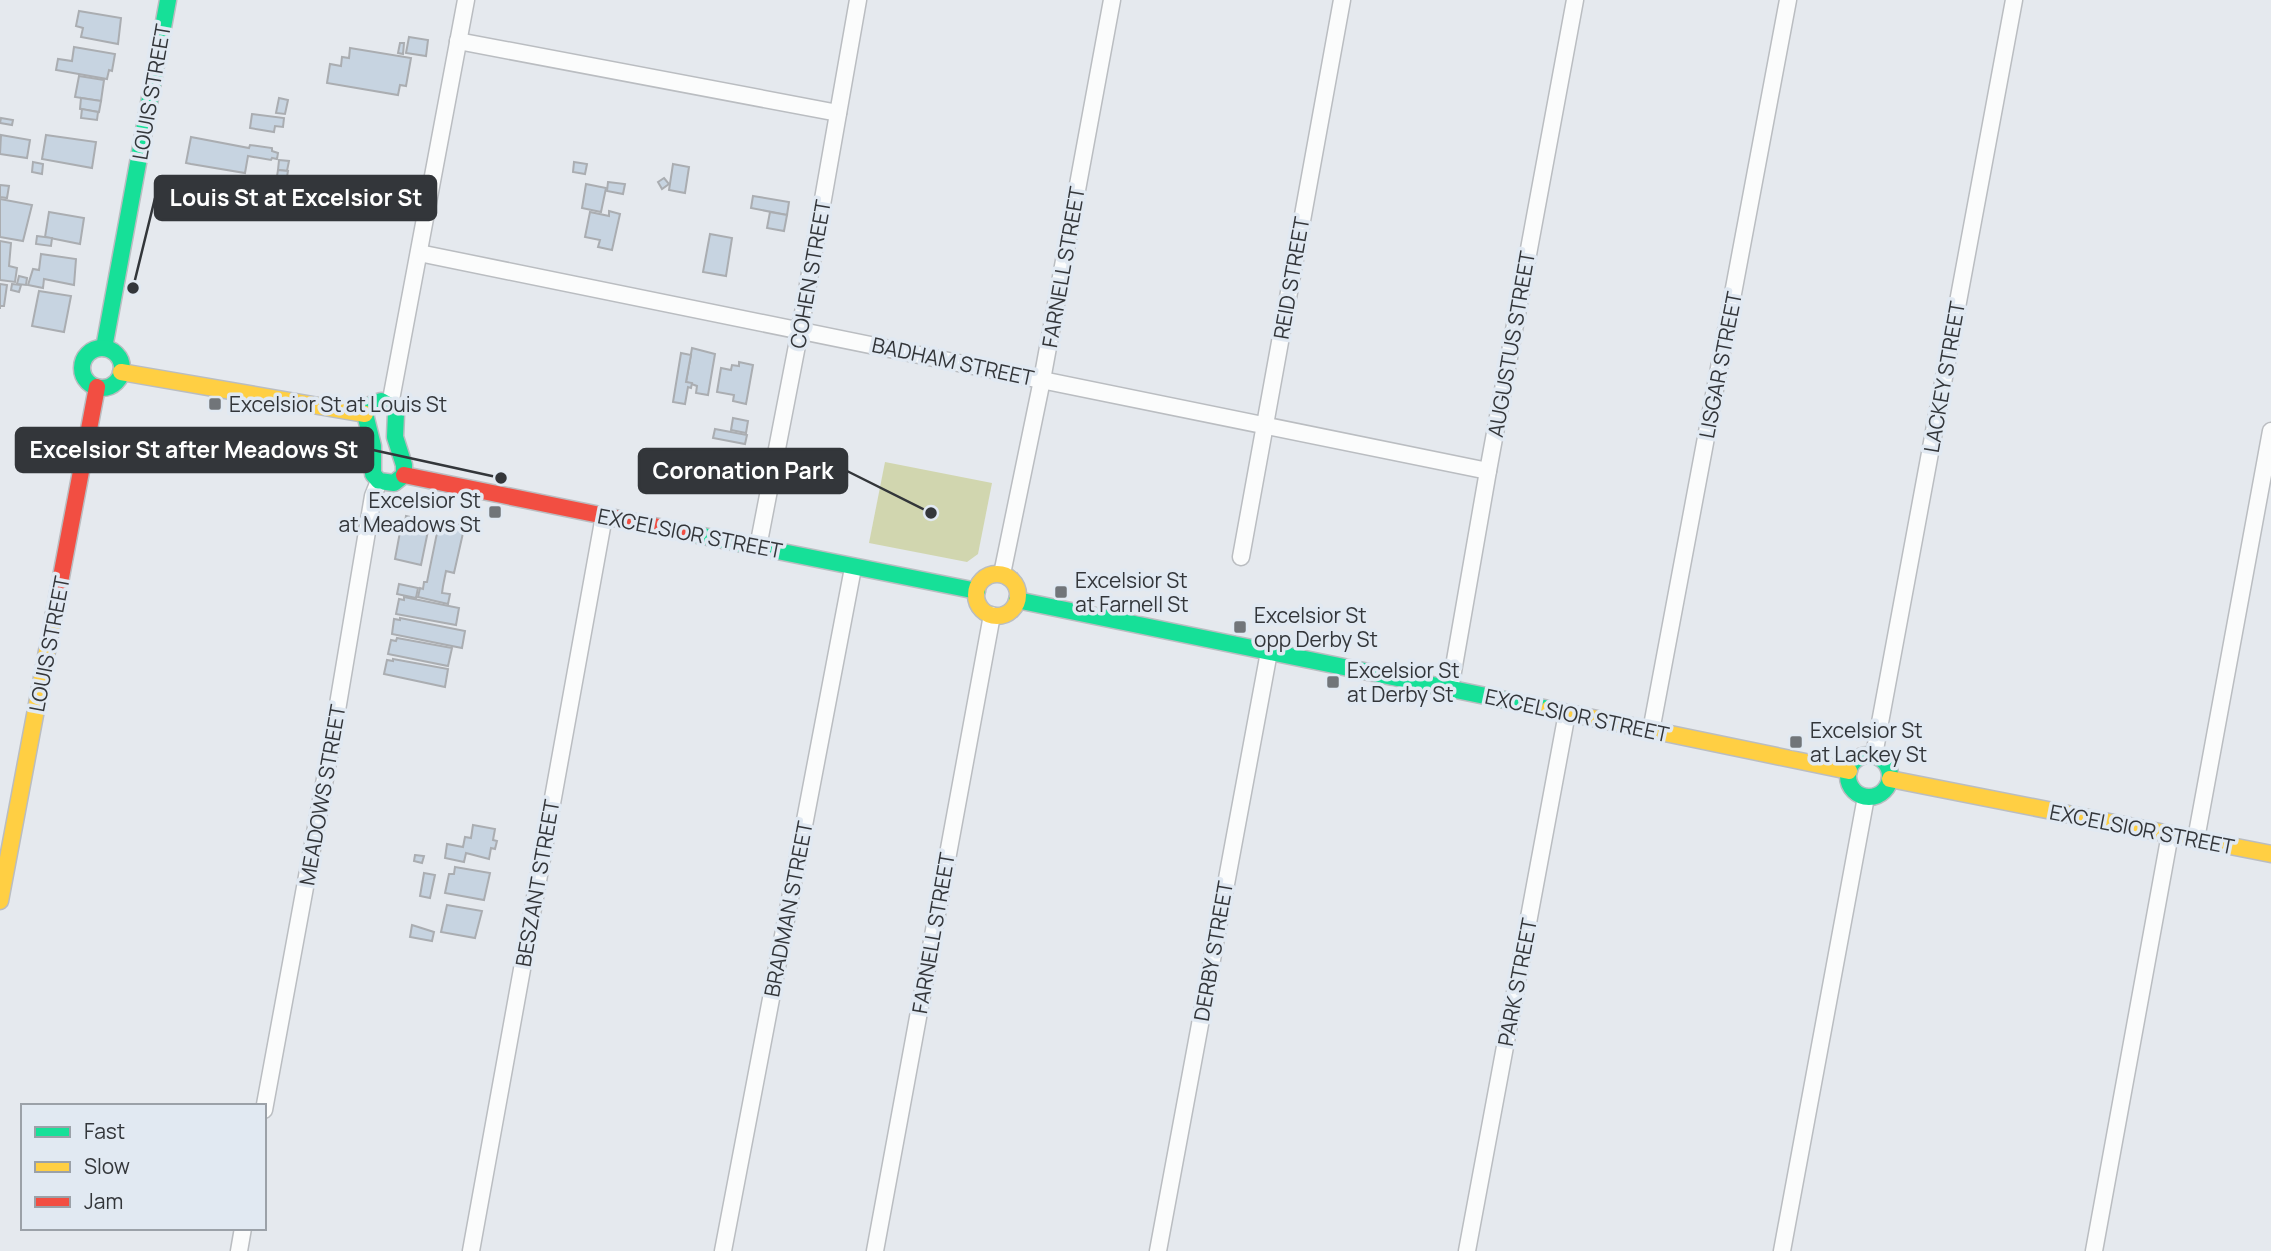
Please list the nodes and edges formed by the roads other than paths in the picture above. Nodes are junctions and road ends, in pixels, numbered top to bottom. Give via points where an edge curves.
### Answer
1 (168, 0) edge
2 (466, 0) edge
3 (858, 0) edge
4 (1112, 0) edge
5 (1342, 0) edge
6 (1575, 0) edge
7 (1788, 0) edge
8 (2014, 0) edge
9 (458, 41) junction
10 (838, 113) junction
11 (418, 253) junction
12 (800, 330) junction
13 (104, 348) junction
14 (121, 372) junction
15 (1042, 380) junction
16 (97, 387) junction
17 (390, 405) junction
18 (365, 414) junction
19 (1264, 425) junction
20 (2271, 431) edge
21 (1488, 471) junction
22 (404, 475) junction
23 (379, 481) junction
24 (604, 516) junction
25 (758, 547) junction
26 (1241, 557) dead end
27 (853, 568) junction
28 (1002, 575) junction
29 (977, 591) junction
30 (1017, 600) junction
31 (992, 615) junction
32 (1269, 652) junction
33 (1450, 689) junction
34 (1567, 713) junction
35 (1651, 731) junction
36 (1874, 755) junction
37 (1849, 771) junction
38 (1890, 779) junction
39 (1866, 797) junction
40 (2170, 834) junction
41 (2196, 839) junction
42 (2271, 854) edge
43 (0, 901) edge
44 (265, 1104) edge
45 (243, 1230) edge
46 (239, 1251) edge
47 (471, 1251) edge
48 (723, 1251) edge
49 (875, 1251) edge
50 (1158, 1251) edge
51 (1467, 1251) edge
52 (1782, 1251) edge
53 (2094, 1251) edge

1 - 13 street, LOUIS STREET
2 - 9 street
3 - 10 street, COHEN STREET
4 - 15 street, FARNELL STREET
5 - 19 street, REID STREET
6 - 21 street, AUGUSTUS STREET
7 - 35 street, LISGAR STREET
8 - 36 street, LACKEY STREET
9 - 10 street
9 - 11 street
10 - 12 street, COHEN STREET
11 - 12 street, BADHAM STREET
11 - 17 street
12 - 15 street, BADHAM STREET
12 - 25 street, COHEN STREET
13 - 14 street via 118,356
13 - 16 street via 88,355 83,366 87,382
14 - 16 street via 112,385
14 - 18 street
15 - 19 street, BADHAM STREET
15 - 28 street, FARNELL STREET
16 - 43 street, LOUIS STREET
17 - 18 street via 377,402
17 - 22 street via 396,413 395,438 404,460
18 - 23 street via 364,424 373,442 372,469
19 - 21 street, BADHAM STREET
19 - 26 street, REID STREET
20 - 41 street
21 - 33 street, AUGUSTUS STREET
22 - 23 street via 394,483
22 - 24 street, EXCELSIOR STREET
23 - 44 street, MEADOWS STREET
24 - 25 street, EXCELSIOR STREET
24 - 47 street, BESZANT STREET
25 - 27 street, EXCELSIOR STREET
27 - 29 street, EXCELSIOR STREET
27 - 48 street, BRADMAN STREET
28 - 29 street via 983,579
28 - 30 street via 1013,582
29 - 31 street via 981,609
30 - 31 street via 1005,614
30 - 32 street, EXCELSIOR STREET
31 - 49 street, FARNELL STREET
32 - 33 street, EXCELSIOR STREET
32 - 50 street, DERBY STREET
33 - 34 street, EXCELSIOR STREET
34 - 35 street, EXCELSIOR STREET
34 - 51 street, PARK STREET
35 - 37 street, EXCELSIOR STREET
36 - 37 street via 1861,756
36 - 38 street via 1885,761
37 - 39 street via 1854,790
38 - 39 street via 1879,795
38 - 40 street, EXCELSIOR STREET
39 - 52 street
40 - 41 street, EXCELSIOR STREET
40 - 53 street
41 - 42 street, EXCELSIOR STREET
45 - 46 street

